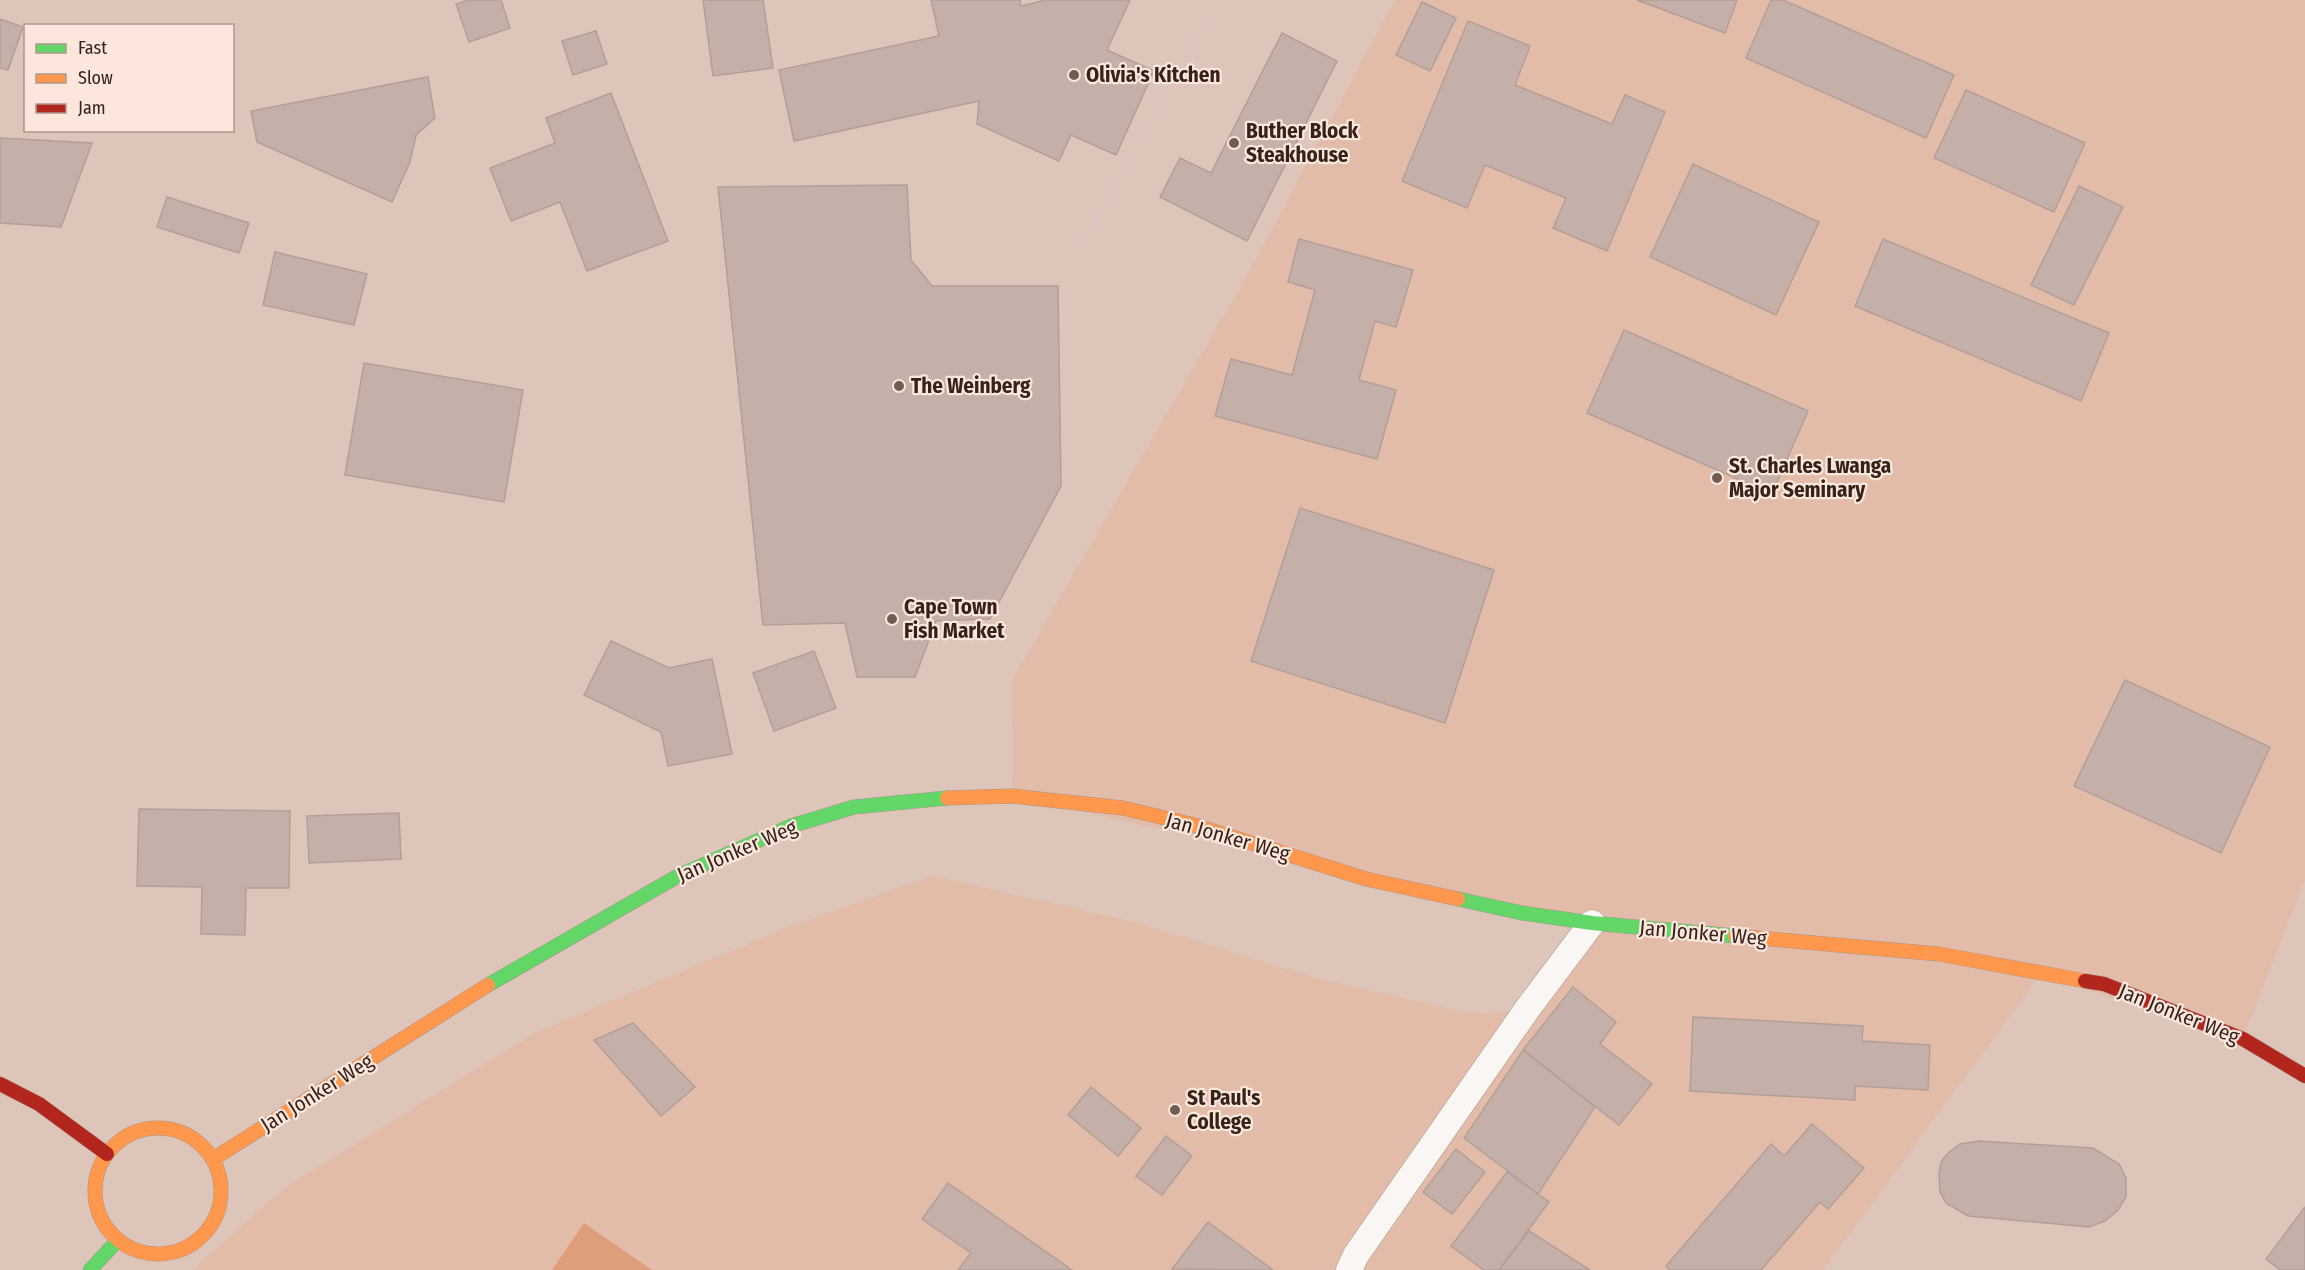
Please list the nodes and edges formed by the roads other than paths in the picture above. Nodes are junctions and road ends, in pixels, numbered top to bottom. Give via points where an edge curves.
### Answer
1 (1592, 923) junction
2 (2305, 1076) edge
3 (0, 1084) edge
4 (107, 1154) junction
5 (213, 1159) junction
6 (118, 1240) junction
7 (90, 1270) edge
8 (1349, 1270) edge

1 - 2 main road, Jan Jonker Weg via 1939,954 2104,984 2243,1039
1 - 5 main road, Jan Jonker Weg via 1522,913 1366,879 1194,825 1123,808 1012,796 937,798 854,807 791,826 678,876 493,981
1 - 8 lane via 1528,1008
3 - 4 main road via 39,1104
4 - 5 main road via 122,1139 140,1130 162,1128 182,1132 200,1143
4 - 6 main road via 98,1171 95,1190 106,1226
5 - 6 main road via 220,1178 221,1200 214,1220 202,1236 184,1248 164,1253 132,1248
6 - 7 main road

